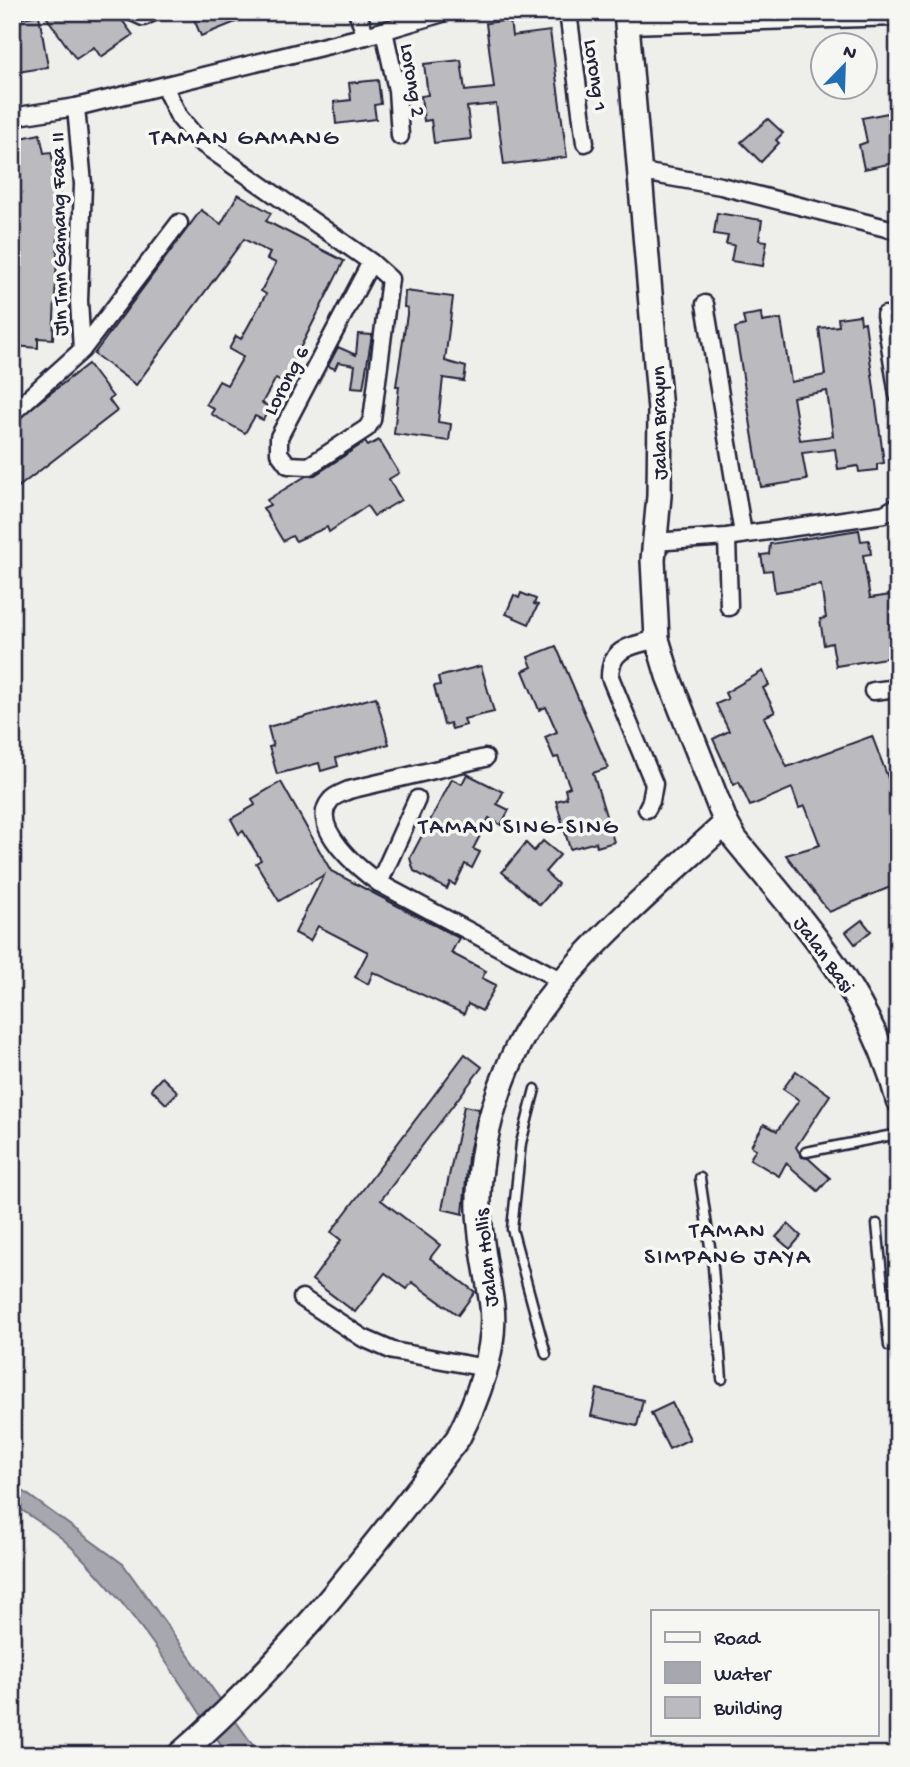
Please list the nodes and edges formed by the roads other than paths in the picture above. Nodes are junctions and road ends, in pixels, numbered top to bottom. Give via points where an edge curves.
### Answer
1 (132, 12) edge
2 (153, 12) edge
3 (357, 12) edge
4 (446, 12) edge
5 (568, 12) edge
6 (898, 17) edge
7 (627, 18) edge
8 (384, 31) junction
9 (366, 36) junction
10 (164, 86) junction
11 (76, 107) junction
12 (12, 117) edge
13 (400, 136) dead end
14 (585, 143) dead end
15 (642, 172) junction
16 (179, 223) dead end
17 (898, 231) edge
18 (371, 262) junction
19 (705, 303) dead end
20 (885, 315) dead end
21 (82, 350) junction
22 (898, 396) edge
23 (12, 413) edge
24 (893, 514) edge
25 (735, 535) junction
26 (653, 542) junction
27 (729, 607) dead end
28 (657, 639) junction
29 (898, 688) edge
30 (873, 691) dead end
31 (485, 758) dead end
32 (417, 799) dead end
33 (647, 809) dead end
34 (726, 823) junction
35 (379, 884) junction
36 (564, 982) junction
37 (536, 1088) dead end
38 (898, 1100) edge
39 (898, 1133) edge
40 (806, 1152) dead end
41 (700, 1178) dead end
42 (877, 1224) dead end
43 (302, 1298) dead end
44 (889, 1346) dead end
45 (546, 1354) dead end
46 (486, 1368) junction
47 (722, 1379) dead end
48 (179, 1755) edge

1 - 2 street via 143,17
3 - 9 street
4 - 8 street
5 - 14 street, Lorong 1
6 - 7 street
7 - 15 main road, Jalan Brayun
8 - 9 street
8 - 13 street, Lorong 2 via 397,90
9 - 10 street
10 - 11 street
10 - 18 street, Lorong 6 via 183,123 200,142
11 - 12 street
11 - 21 street, Jln Tmn Gamang Fasa II via 83,184
15 - 17 street via 721,186
15 - 26 main road, Jalan Brayun via 660,410 659,496
16 - 21 street
18 - 18 street, Lorong 6 via 387,273 391,285 372,420 360,435 309,466 288,465 279,453 279,437
19 - 25 street
20 - 22 street
21 - 23 street, Jln Tmn Gamang Fasa II
24 - 25 street
25 - 26 street
25 - 27 street
26 - 28 main road, Jalan Brayun
28 - 33 street via 620,650 610,668 654,783
28 - 34 main road, Jalan Brayun
29 - 30 street
31 - 35 street via 349,789 331,799 325,815 331,834 353,865
32 - 35 street
34 - 36 main road, Jalan Hollis via 632,909
34 - 38 main road, Jalan Basi via 842,971 880,1042
35 - 36 street
36 - 46 main road, Jalan Hollis via 538,1012 516,1054 492,1113 479,1172 480,1239 492,1309
37 - 45 lane via 521,1143 512,1229
39 - 40 lane
41 - 47 lane
42 - 44 lane
43 - 46 street via 363,1338 393,1351
46 - 48 main road, Jalan Hollis via 476,1403 458,1438 303,1631

